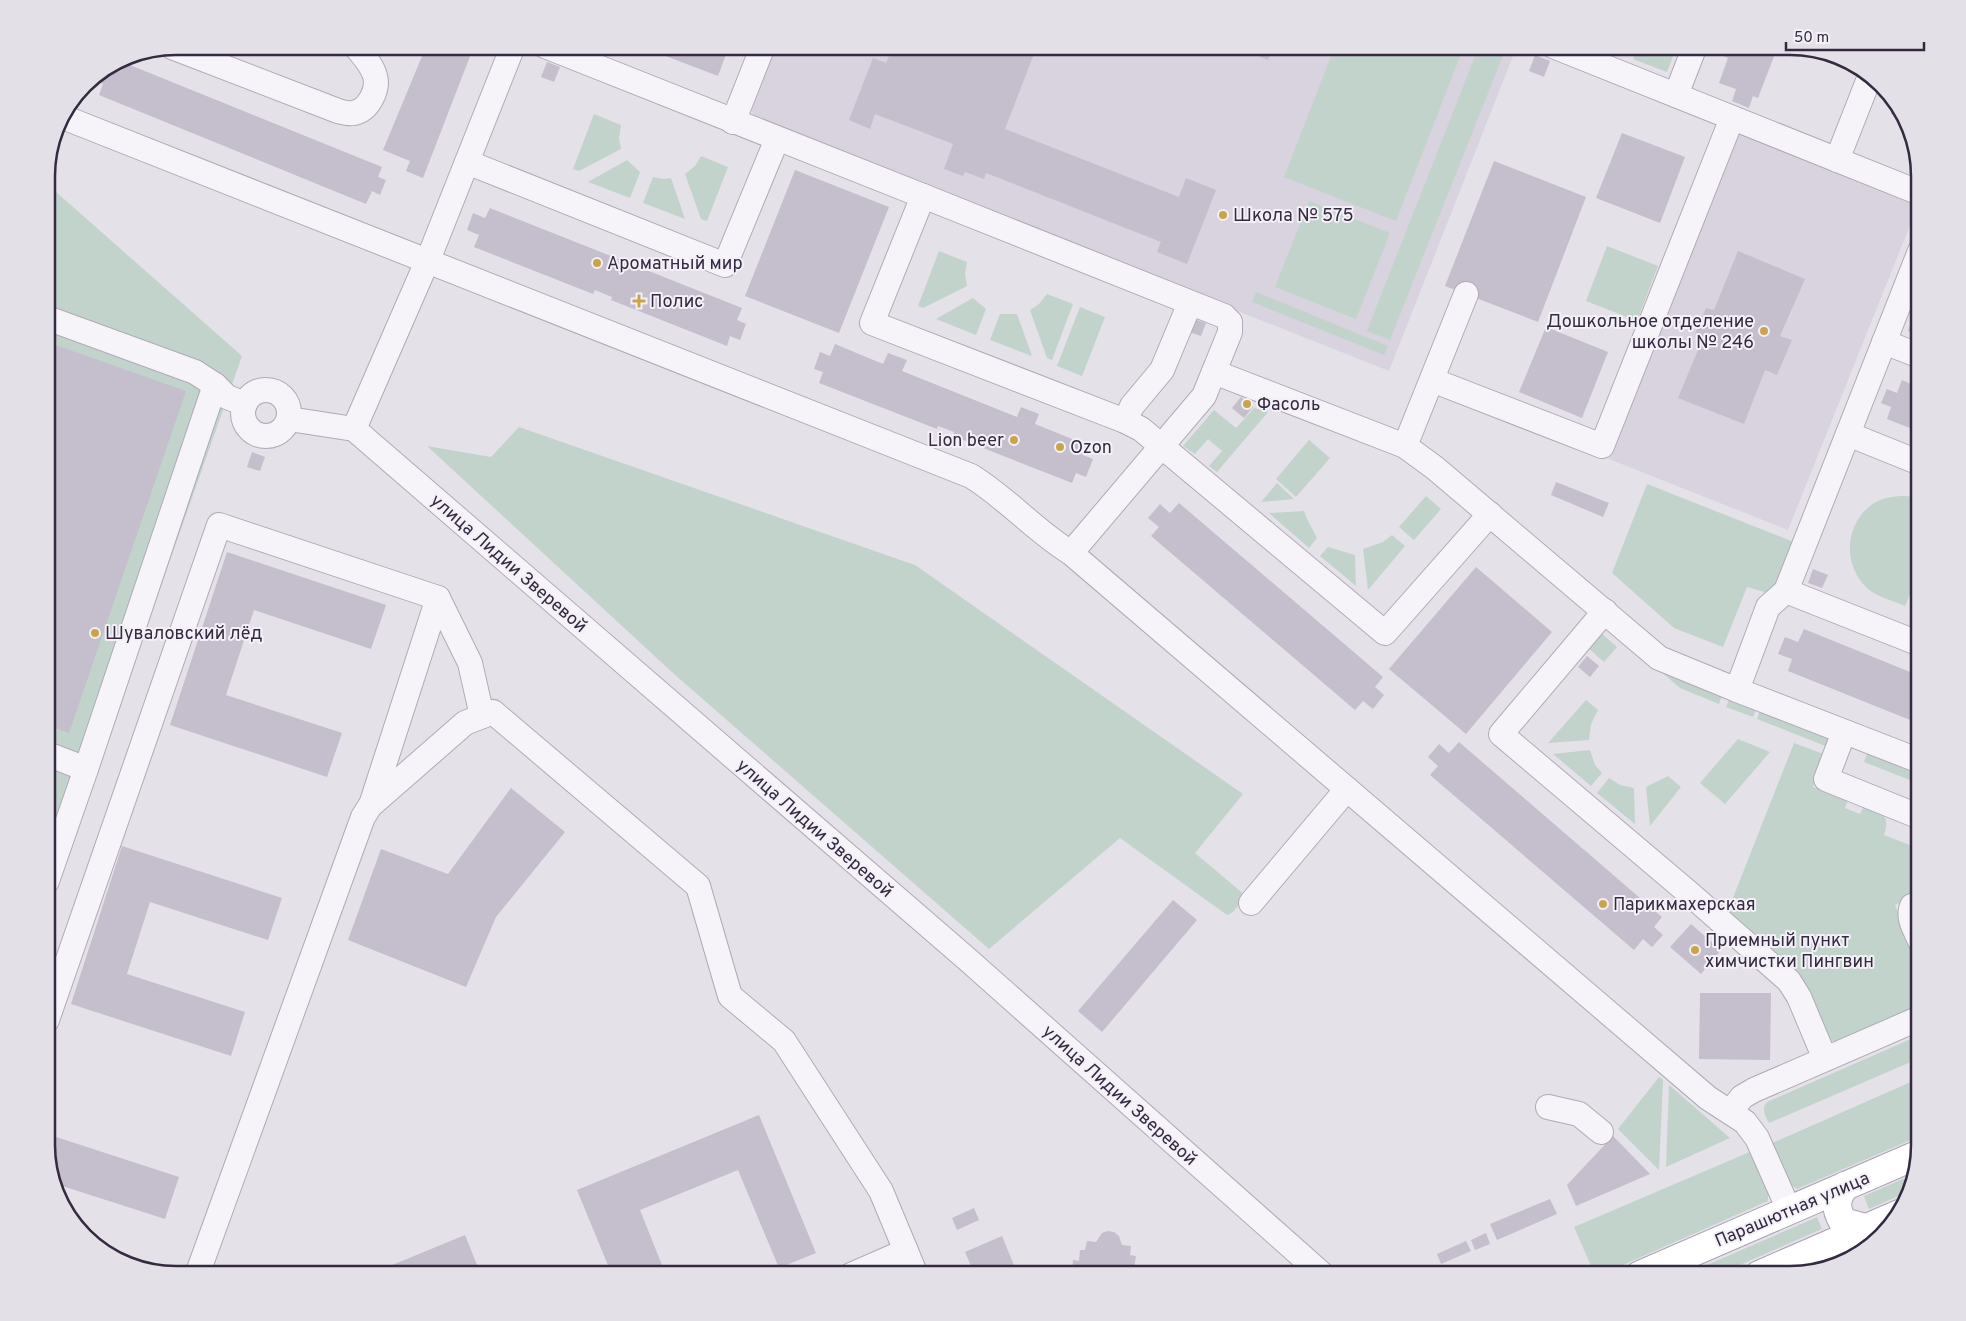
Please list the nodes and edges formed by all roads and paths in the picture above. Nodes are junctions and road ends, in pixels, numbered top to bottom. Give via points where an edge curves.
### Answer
1 (193, 55) edge
2 (363, 55) edge
3 (509, 55) edge
4 (567, 55) edge
5 (759, 55) edge
6 (1576, 55) edge
7 (1692, 55) edge
8 (1867, 83) edge
9 (1676, 95) junction
10 (70, 118) edge
11 (1732, 118) junction
12 (733, 122) junction
13 (777, 139) junction
14 (1837, 160) junction
15 (467, 162) junction
16 (1911, 189) edge
17 (923, 196) junction
18 (427, 261) junction
19 (1911, 274) edge
20 (1466, 294) dead end
21 (1190, 302) junction
22 (55, 321) edge
23 (1884, 342) junction
24 (1911, 352) edge
25 (1214, 372) junction
26 (1432, 380) junction
27 (216, 386) junction
28 (245, 404) junction
29 (289, 419) junction
30 (1125, 421) junction
31 (354, 429) junction
32 (1848, 434) junction
33 (1161, 444) junction
34 (1404, 446) junction
35 (1911, 458) edge
36 (1490, 514) junction
37 (1071, 554) junction
38 (1786, 591) junction
39 (438, 598) junction
40 (1604, 611) junction
41 (1911, 640) edge
42 (1737, 690) junction
43 (482, 716) junction
44 (1844, 732) junction
45 (55, 757) edge
46 (1911, 758) edge
47 (86, 769) junction
48 (1347, 789) junction
49 (370, 806) junction
50 (1911, 813) edge
51 (55, 856) edge
52 (1251, 903) dead end
53 (55, 994) edge
54 (1911, 1022) edge
55 (1825, 1059) junction
56 (1548, 1107) dead end
57 (1731, 1111) junction
58 (1601, 1132) dead end
59 (1910, 1158) edge
60 (1845, 1186) junction
61 (1789, 1210) junction
62 (1885, 1220) edge
63 (1866, 1228) junction
64 (906, 1250) junction
65 (200, 1266) edge
66 (871, 1266) edge
67 (912, 1266) edge
68 (1313, 1266) edge
69 (1661, 1266) edge
70 (1779, 1266) edge

1 - 2 street via 353,114 365,108 373,95 376,78
3 - 15 street
4 - 12 street
5 - 12 street
6 - 9 street
7 - 9 street
8 - 14 street
9 - 11 street
10 - 18 street
11 - 14 street
11 - 26 street via 1602,446
12 - 13 street
13 - 15 street via 725,265
13 - 17 street
14 - 16 street
15 - 18 street
17 - 21 street
17 - 30 street via 872,323
18 - 31 street
18 - 37 street via 958,470 984,484 1049,540
19 - 23 street
20 - 26 street
21 - 25 street via 1224,316 1230,322 1230,332
21 - 30 street via 1162,370 1132,406
22 - 27 street via 195,372
23 - 24 street
23 - 32 street
25 - 33 street via 1204,396
25 - 34 street
26 - 34 street
27 - 28 street via 227,397
27 - 47 street
28 - 29 street via 260,391 272,391 286,401
28 - 29 street via 244,419 252,432 259,435 281,432
29 - 31 street
30 - 33 street
31 - 68 street, улица Лидии Зверевой via 959,952
32 - 35 street
32 - 38 street
33 - 36 street via 1386,634
33 - 37 street
34 - 36 street
36 - 40 street
37 - 48 street
38 - 41 street
38 - 42 street via 1768,607
39 - 43 street via 470,663
39 - 49 street
39 - 53 street via 219,525
40 - 42 street via 1659,658
40 - 55 street via 1501,734 1789,981
42 - 44 street
43 - 49 street via 465,723
43 - 64 street via 493,712 698,886 730,996 784,1041 881,1191
44 - 46 street
44 - 50 street via 1826,779
45 - 47 street
47 - 51 street
48 - 52 street
48 - 57 street via 1708,1098
49 - 65 street via 363,817
54 - 55 street
55 - 57 street via 1754,1090 1742,1097
56 - 58 street via 1579,1114
57 - 61 street via 1757,1138
59 - 60 main road, Парашютная улица
60 - 61 main road, Парашютная улица
60 - 63 main road via 1838,1195 1838,1214 1843,1222
61 - 69 main road, Парашютная улица
62 - 63 main road
63 - 70 main road
64 - 66 street
64 - 67 street

